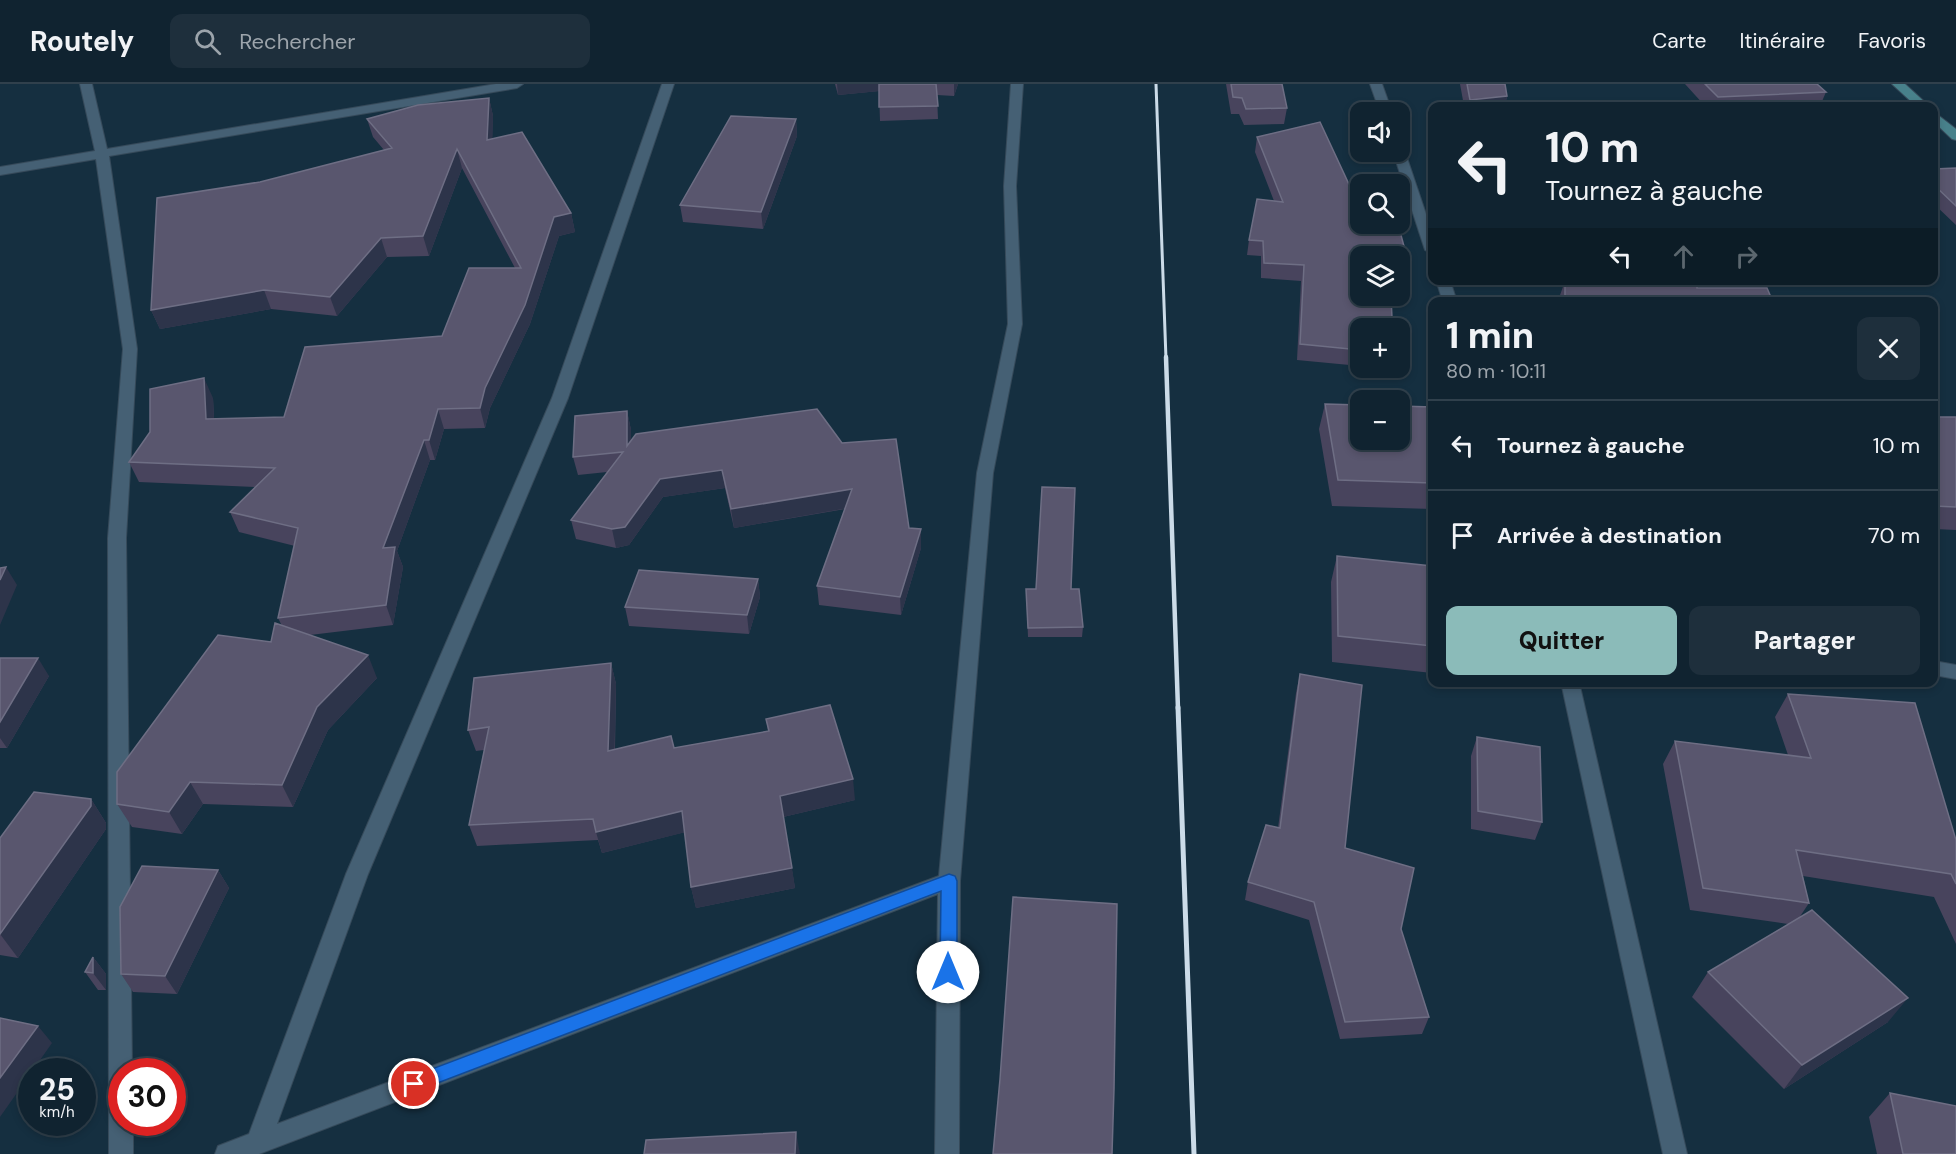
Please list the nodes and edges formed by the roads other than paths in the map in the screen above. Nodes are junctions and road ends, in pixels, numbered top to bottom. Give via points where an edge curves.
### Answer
1 (86, 84) edge
2 (517, 84) edge
3 (668, 84) edge
4 (1017, 84) edge
5 (1376, 84) edge
6 (1898, 84) edge
7 (1382, 102) edge
8 (1918, 102) edge
9 (1938, 120) edge
10 (1956, 136) edge
11 (102, 154) junction
12 (1402, 162) edge
13 (0, 171) edge
14 (1428, 238) edge
15 (1938, 669) edge
16 (1956, 672) edge
17 (1571, 687) edge
18 (949, 881) junction
19 (258, 1143) junction
20 (121, 1154) edge
21 (227, 1154) edge
22 (947, 1154) edge
23 (1675, 1154) edge

1 - 11 street
2 - 11 street
3 - 19 street via 560,398 357,874
4 - 18 street via 1010,186 1015,324 986,473
5 - 7 street
6 - 8 street
9 - 10 street
11 - 13 street
11 - 20 street via 130,349 117,538
12 - 14 street
15 - 16 street
17 - 23 street
18 - 19 street
18 - 22 street
19 - 21 street

